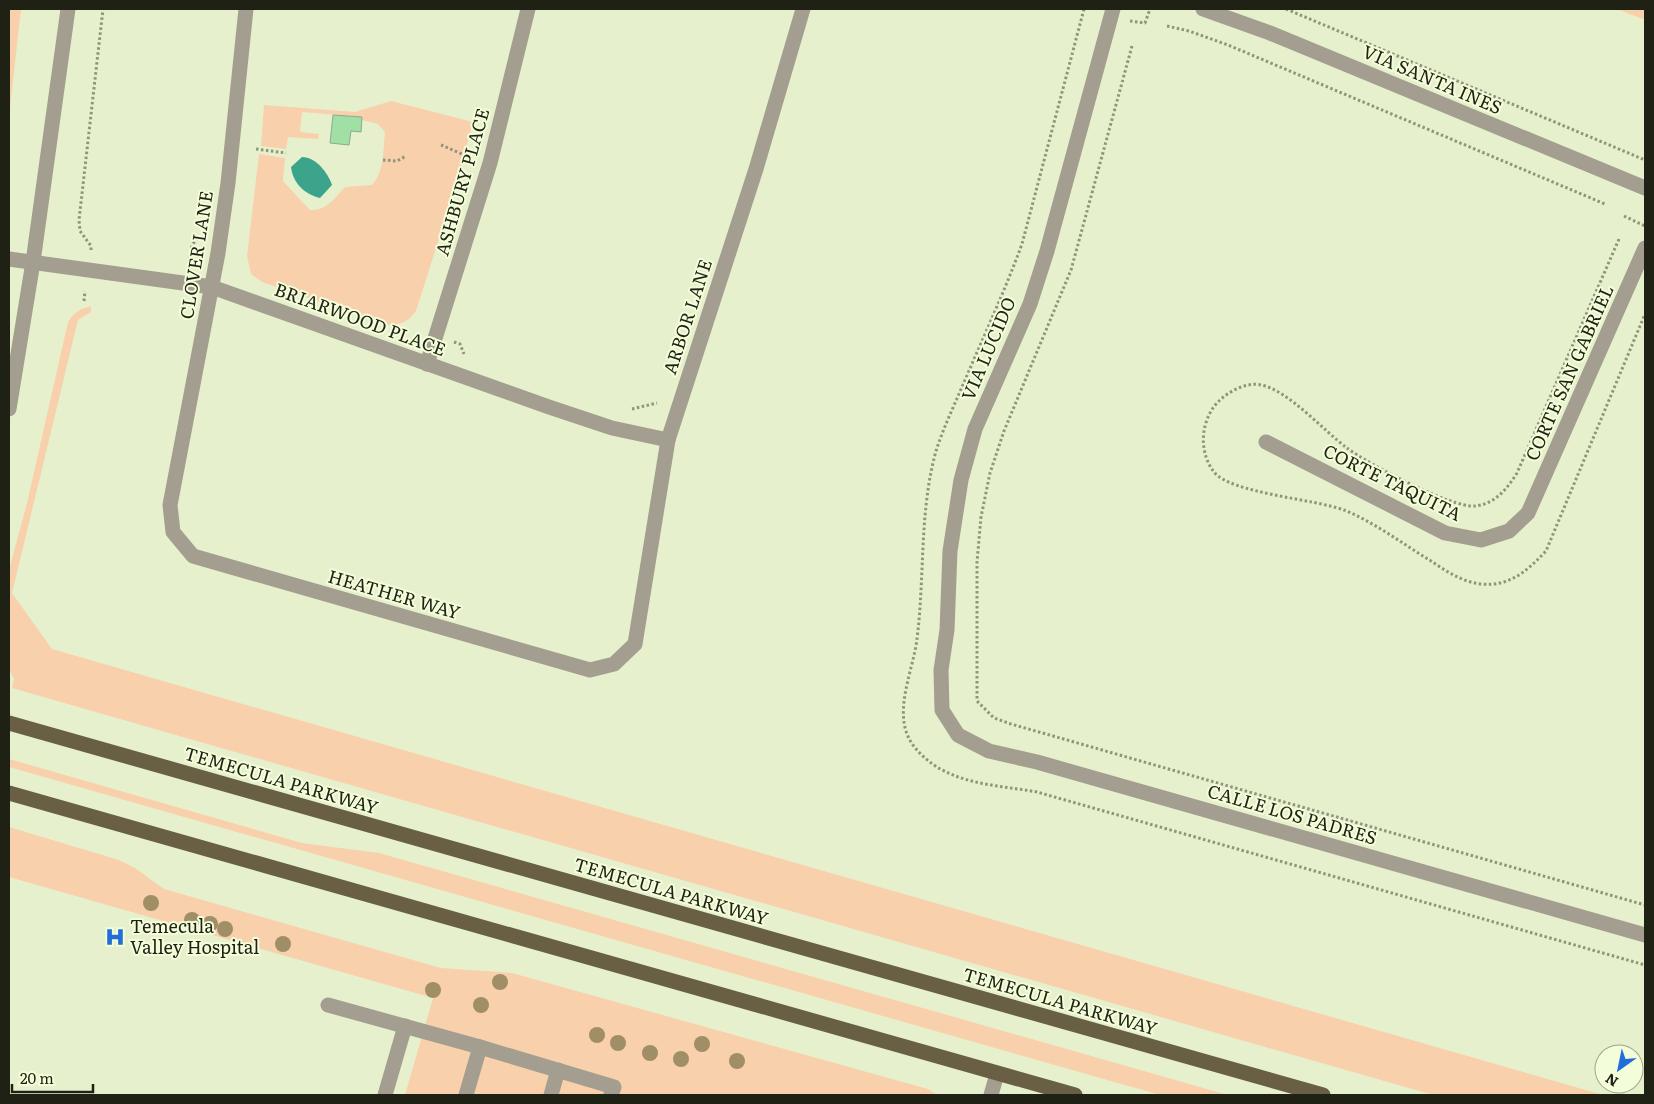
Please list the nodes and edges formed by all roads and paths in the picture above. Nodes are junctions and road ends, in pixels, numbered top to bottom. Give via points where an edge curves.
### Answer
1 (68, 9) edge
2 (103, 9) edge
3 (246, 9) edge
4 (528, 9) edge
5 (803, 9) edge
6 (1084, 9) edge
7 (1113, 9) edge
8 (1150, 9) edge
9 (1203, 9) edge
10 (1286, 9) edge
11 (1145, 22) dead end
12 (1167, 26) dead end
13 (1132, 46) dead end
14 (441, 145) dead end
15 (256, 150) dead end
16 (286, 153) dead end
17 (406, 156) dead end
18 (467, 156) dead end
19 (382, 160) dead end
20 (1645, 160) edge
21 (1645, 188) edge
22 (1605, 204) dead end
23 (1624, 216) dead end
24 (1645, 226) edge
25 (199, 235) dead end
26 (1619, 239) dead end
27 (1645, 248) edge
28 (9, 259) edge
29 (33, 262) junction
30 (88, 270) junction
31 (187, 284) junction
32 (212, 287) junction
33 (84, 301) dead end
34 (1645, 314) edge
35 (436, 336) junction
36 (466, 356) dead end
37 (427, 364) junction
38 (9, 409) edge
39 (630, 410) dead end
40 (678, 410) junction
41 (668, 440) junction
42 (1266, 442) dead end
43 (170, 505) joint
44 (1528, 513) joint
45 (635, 644) joint
46 (942, 710) joint
47 (9, 723) edge
48 (9, 793) edge
49 (1645, 905) edge
50 (1645, 935) edge
51 (1645, 965) edge
52 (328, 1005) dead end
53 (405, 1026) junction
54 (480, 1047) junction
55 (558, 1070) junction
56 (997, 1074) junction
57 (1034, 1084) junction
58 (385, 1095) edge
59 (466, 1095) edge
60 (551, 1095) edge
61 (611, 1095) edge
62 (991, 1095) edge
63 (1053, 1095) edge
64 (1075, 1095) edge
65 (1323, 1095) edge

1 - 29 street
2 - 30 path via 79,220 80,231 91,246
3 - 32 street, CLOVER LANE via 228,183
4 - 35 street, ASHBURY PLACE via 490,163
5 - 40 street, ARBOR LANE via 756,169
6 - 51 path via 1022,244 945,426 930,478 924,517 917,640 903,705 912,744 945,773 960,778 1037,792
7 - 46 street, VIA LUCIDO via 1030,304 975,429 961,480 950,551 947,630 941,670
8 - 11 path
9 - 21 street, VIA SANTA INES via 1270,33
10 - 20 path
12 - 22 path via 1228,45
13 - 49 path via 1071,270 1004,431 990,473 981,517 977,562 978,701 994,718 1011,724
14 - 18 path
15 - 16 path
17 - 19 path via 397,161
23 - 24 path
25 - 31 path via 192,245
26 - 34 path via 1517,473 1494,500 1474,506 1454,502 1371,464 1348,449 1279,391 1259,384 1232,390 1213,408 1203,429 1204,454 1214,473 1232,485 1319,502 1345,511 1458,578 1481,584 1505,583 1526,572 1546,551
27 - 44 street, CORTE SAN GABRIEL
28 - 29 street, BRIARWOOD PLACE
29 - 30 street, BRIARWOOD PLACE
29 - 38 street
30 - 31 street, BRIARWOOD PLACE
30 - 33 path
31 - 32 street, BRIARWOOD PLACE
32 - 37 street, BRIARWOOD PLACE
32 - 43 street, CLOVER LANE
35 - 36 path via 460,344
35 - 37 street, ASHBURY PLACE
37 - 41 street, BRIARWOOD PLACE via 612,428
39 - 40 path via 655,402
40 - 41 street, ARBOR LANE
41 - 45 street, ARBOR LANE
42 - 44 street, CORTE TAQUITA via 1445,533 1481,540 1509,531
43 - 45 street, HEATHER WAY via 173,532 194,556 590,670 614,664
46 - 50 street, CALLE LOS PADRES via 958,735 989,751
47 - 65 main road, TEMECULA PARKWAY
48 - 56 main road
52 - 53 street
53 - 54 street
53 - 58 street
54 - 55 street
54 - 59 street
55 - 60 street
55 - 61 street via 614,1087
56 - 57 main road
56 - 62 street
57 - 63 street
57 - 64 main road

